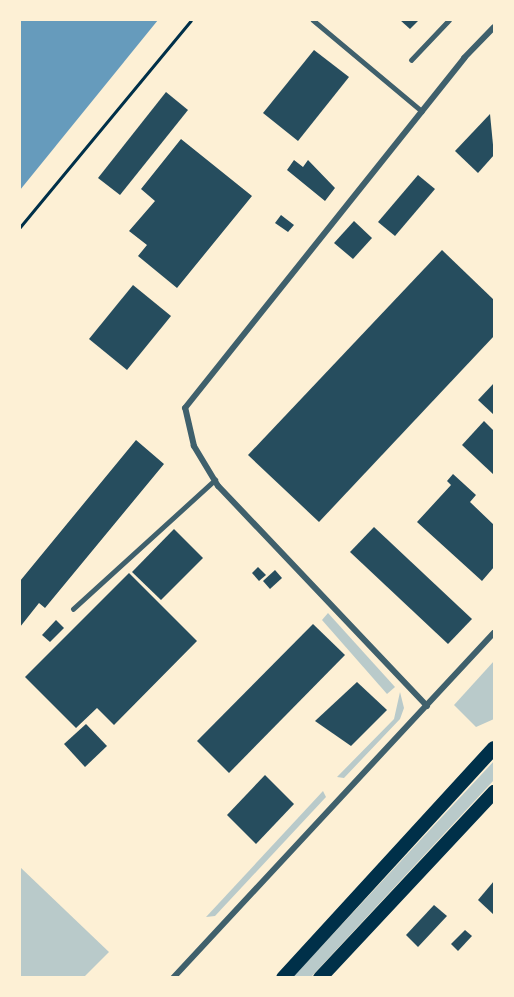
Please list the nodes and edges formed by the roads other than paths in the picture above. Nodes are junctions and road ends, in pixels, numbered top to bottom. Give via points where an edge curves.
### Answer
1 (313, 20) edge
2 (449, 20) edge
3 (495, 27) edge
4 (411, 60) dead end
5 (422, 111) junction
6 (215, 480) junction
7 (73, 609) dead end
8 (495, 633) edge
9 (427, 706) junction
10 (495, 748) edge
11 (495, 792) edge
12 (173, 978) edge
13 (283, 978) edge
14 (320, 978) edge

1 - 5 lane
2 - 4 lane
3 - 5 street
5 - 6 street via 193,393 185,408 186,424
6 - 7 lane
6 - 9 street
8 - 9 street
9 - 12 street
10 - 13 highway
11 - 14 highway

